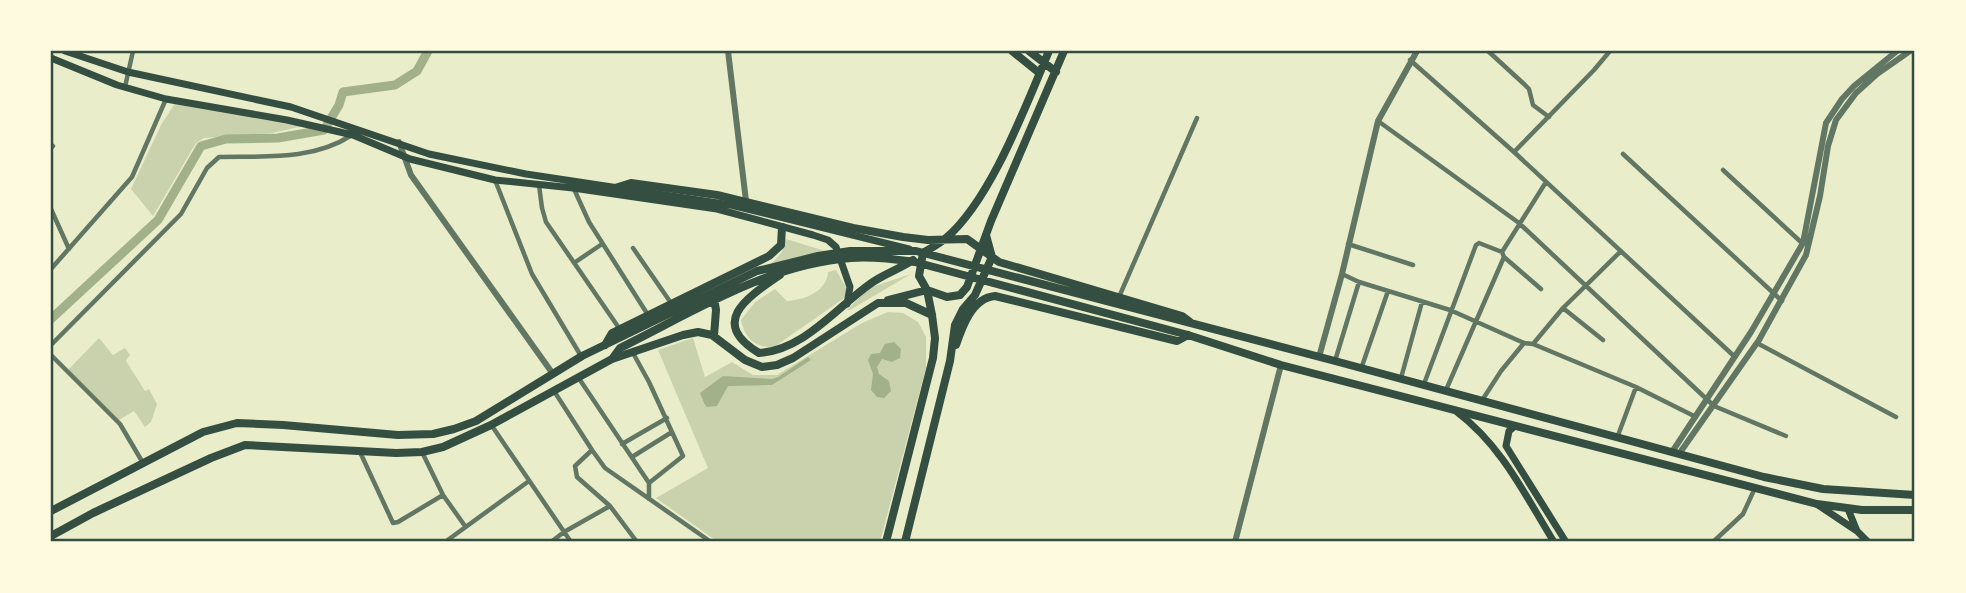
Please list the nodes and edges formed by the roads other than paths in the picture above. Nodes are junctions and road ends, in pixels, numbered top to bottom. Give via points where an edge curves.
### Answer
1 (55, 51) edge
2 (65, 51) edge
3 (133, 51) edge
4 (727, 51) edge
5 (1012, 51) edge
6 (1029, 51) edge
7 (1049, 51) edge
8 (1064, 51) edge
9 (1417, 51) edge
10 (1489, 51) edge
11 (1610, 51) edge
12 (1897, 51) edge
13 (1907, 51) edge
14 (51, 58) edge
15 (1410, 60) junction
16 (1044, 63) junction
17 (128, 72) junction
18 (1038, 72) junction
19 (1056, 72) junction
20 (125, 87) junction
21 (198, 88) junction
22 (166, 99) junction
23 (195, 103) junction
24 (1549, 117) junction
25 (1197, 118) dead end
26 (1378, 121) junction
27 (339, 127) junction
28 (353, 135) junction
29 (399, 142) junction
30 (1514, 152) junction
31 (1623, 154) dead end
32 (403, 156) junction
33 (1723, 170) dead end
34 (495, 180) junction
35 (1546, 182) junction
36 (539, 183) junction
37 (573, 188) junction
38 (615, 188) junction
39 (747, 201) junction
40 (51, 209) edge
41 (1519, 223) junction
42 (782, 227) junction
43 (986, 235) junction
44 (945, 239) junction
45 (1803, 243) junction
46 (602, 244) junction
47 (1349, 244) junction
48 (633, 248) dead end
49 (981, 248) junction
50 (69, 249) junction
51 (1621, 251) junction
52 (920, 252) junction
53 (1503, 255) junction
54 (996, 259) junction
55 (574, 263) junction
56 (1413, 265) dead end
57 (51, 269) edge
58 (788, 270) junction
59 (1342, 274) junction
60 (1359, 282) junction
61 (1585, 284) junction
62 (712, 285) junction
63 (1541, 289) dead end
64 (927, 290) junction
65 (1388, 291) junction
66 (1773, 294) junction
67 (989, 297) junction
68 (1118, 298) junction
69 (1782, 301) junction
70 (1422, 302) junction
71 (671, 303) junction
72 (878, 303) junction
73 (847, 304) junction
74 (1563, 308) junction
75 (1450, 310) junction
76 (648, 315) junction
77 (932, 316) junction
78 (1476, 321) junction
79 (1193, 324) junction
80 (619, 329) junction
81 (1188, 335) junction
82 (714, 336) junction
83 (1603, 340) dead end
84 (619, 343) junction
85 (1524, 343) junction
86 (1757, 343) junction
87 (1533, 344) junction
88 (51, 345) edge
89 (605, 345) junction
90 (633, 353) junction
91 (51, 355) edge
92 (582, 356) junction
93 (1319, 357) junction
94 (1735, 357) junction
95 (612, 359) junction
96 (950, 361) junction
97 (1335, 361) junction
98 (1281, 365) junction
99 (1362, 369) junction
100 (552, 374) junction
101 (578, 376) junction
102 (1401, 378) junction
103 (1423, 385) junction
104 (1636, 387) junction
105 (554, 391) junction
106 (1446, 391) junction
107 (1708, 400) junction
108 (1481, 402) junction
109 (1714, 406) junction
110 (1456, 411) junction
111 (1896, 416) dead end
112 (1697, 417) junction
113 (667, 418) junction
114 (491, 425) junction
115 (1515, 426) junction
116 (672, 432) junction
117 (1786, 436) dead end
118 (1617, 438) junction
119 (622, 444) junction
120 (592, 450) junction
121 (360, 452) junction
122 (422, 452) junction
123 (1676, 453) junction
124 (632, 457) junction
125 (143, 463) junction
126 (529, 481) junction
127 (649, 483) junction
128 (1755, 488) junction
129 (1864, 492) junction
130 (443, 495) junction
131 (1915, 495) edge
132 (649, 499) junction
133 (1539, 499) junction
134 (1817, 503) junction
135 (1531, 504) junction
136 (610, 506) junction
137 (1847, 509) junction
138 (1862, 510) junction
139 (1915, 510) edge
140 (51, 511) edge
141 (465, 526) junction
142 (1857, 531) junction
143 (564, 532) junction
144 (51, 536) edge
145 (453, 540) edge
146 (445, 542) edge
147 (551, 542) edge
148 (571, 542) edge
149 (637, 542) edge
150 (711, 542) edge
151 (886, 542) edge
152 (905, 542) edge
153 (1235, 542) edge
154 (1554, 542) edge
155 (1566, 542) edge
156 (1713, 542) edge
157 (1868, 542) edge

1 - 14 street
2 - 17 main road
3 - 17 street
4 - 39 street
5 - 18 main road
6 - 16 main road
7 - 16 main road
8 - 19 main road
9 - 15 street
10 - 24 street via 1529,89 1533,105
11 - 24 street
12 - 45 street via 1854,86 1826,123
13 - 69 street via 1856,93 1836,120 1807,255
14 - 20 main road
15 - 26 street
15 - 30 street
16 - 18 main road
16 - 19 main road
17 - 20 street
17 - 21 main road
18 - 44 main road via 996,167 968,214
19 - 43 main road
20 - 22 main road
21 - 23 main road
21 - 27 main road via 313,113
22 - 23 main road
22 - 50 street via 132,177
23 - 27 main road
24 - 30 street
25 - 68 street
26 - 41 street
26 - 47 street
27 - 28 main road
27 - 29 main road
28 - 32 main road
28 - 88 street via 335,146 293,156 219,157 207,168 181,214
29 - 32 street
29 - 38 main road via 429,154
30 - 35 street
31 - 66 street
32 - 34 main road
32 - 100 street via 411,175
33 - 45 street
34 - 36 main road
34 - 92 street via 532,274
35 - 41 street
35 - 51 street
36 - 37 main road
36 - 55 street via 546,222
37 - 42 main road via 717,209
37 - 46 street
38 - 39 main road via 631,183
38 - 52 main road via 730,205
39 - 44 main road via 853,228
40 - 50 street
41 - 53 street
41 - 61 street
42 - 62 main road via 776,252
42 - 73 main road via 828,240 836,247 850,287
43 - 49 main road
43 - 54 main road
44 - 49 main road via 967,239
44 - 52 main road
45 - 66 street
46 - 55 street
46 - 76 street
47 - 56 street
47 - 59 street
48 - 71 street
49 - 54 main road
49 - 64 main road via 960,295 947,297
50 - 57 street
51 - 61 street
51 - 94 street
52 - 64 main road via 919,276
52 - 73 main road
52 - 79 main road
52 - 84 main road via 849,251 757,271
53 - 63 street
53 - 75 street via 1476,244
53 - 78 street
54 - 67 main road
54 - 68 main road
54 - 96 main road via 955,325
55 - 80 street
58 - 73 main road via 740,306 736,315 740,338 759,353 775,352 797,341
58 - 81 main road via 852,257 915,262
58 - 84 main road
59 - 60 street
59 - 93 street
60 - 65 street
60 - 97 street
61 - 74 street
61 - 107 street
62 - 71 main road
62 - 82 main road
64 - 72 main road
64 - 77 main road
65 - 70 street
65 - 99 street
66 - 69 street
66 - 94 street
67 - 81 main road via 1178,341
67 - 96 main road via 965,320
68 - 79 main road via 1182,316
69 - 86 street
70 - 75 street
70 - 102 street
71 - 76 main road
72 - 77 main road via 906,303
72 - 82 main road via 777,365 762,367 745,360
74 - 83 street
74 - 87 street
75 - 78 street
75 - 103 street
76 - 80 main road
77 - 151 main road via 933,358
78 - 85 street
78 - 106 street
79 - 93 main road
80 - 89 main road
81 - 98 main road
82 - 90 main road via 698,332
84 - 89 main road
84 - 95 main road
85 - 87 street
85 - 108 street
86 - 109 street
86 - 111 street
87 - 104 street
89 - 92 main road
90 - 95 main road
90 - 113 street
91 - 125 street via 120,424
92 - 100 main road
93 - 97 main road
94 - 107 street
95 - 101 main road
96 - 152 main road
97 - 99 main road
98 - 110 main road
98 - 153 street
99 - 102 main road
100 - 125 main road via 476,421 433,434 237,423 203,432
101 - 105 main road
101 - 119 street
102 - 103 main road
103 - 106 main road
104 - 112 street
104 - 118 street
105 - 114 main road
105 - 120 street
106 - 108 main road
107 - 109 street
107 - 112 street
108 - 118 main road
109 - 117 street
109 - 123 street
110 - 115 main road
110 - 135 main road via 1496,448
112 - 123 street
113 - 116 street
113 - 119 street
114 - 122 main road
114 - 126 street
115 - 128 main road
115 - 133 main road via 1506,446
116 - 124 street
116 - 127 street via 683,456
118 - 123 main road
119 - 124 street
120 - 132 street via 605,468
120 - 136 street via 575,466 577,477
121 - 122 main road
121 - 130 street via 393,523
121 - 144 main road via 245,445
122 - 130 street
123 - 129 main road via 1764,477
124 - 127 street
125 - 140 main road
126 - 141 street
126 - 143 street
127 - 132 street
128 - 134 main road
128 - 156 street via 1743,514
129 - 131 main road
129 - 138 main road
130 - 141 street
132 - 150 street
133 - 135 main road
133 - 155 main road
134 - 137 main road
134 - 142 main road
135 - 154 main road
136 - 143 street
136 - 149 street
137 - 138 main road
137 - 142 main road
138 - 139 main road
141 - 145 street
142 - 157 main road
143 - 147 street
143 - 148 street
145 - 146 street

